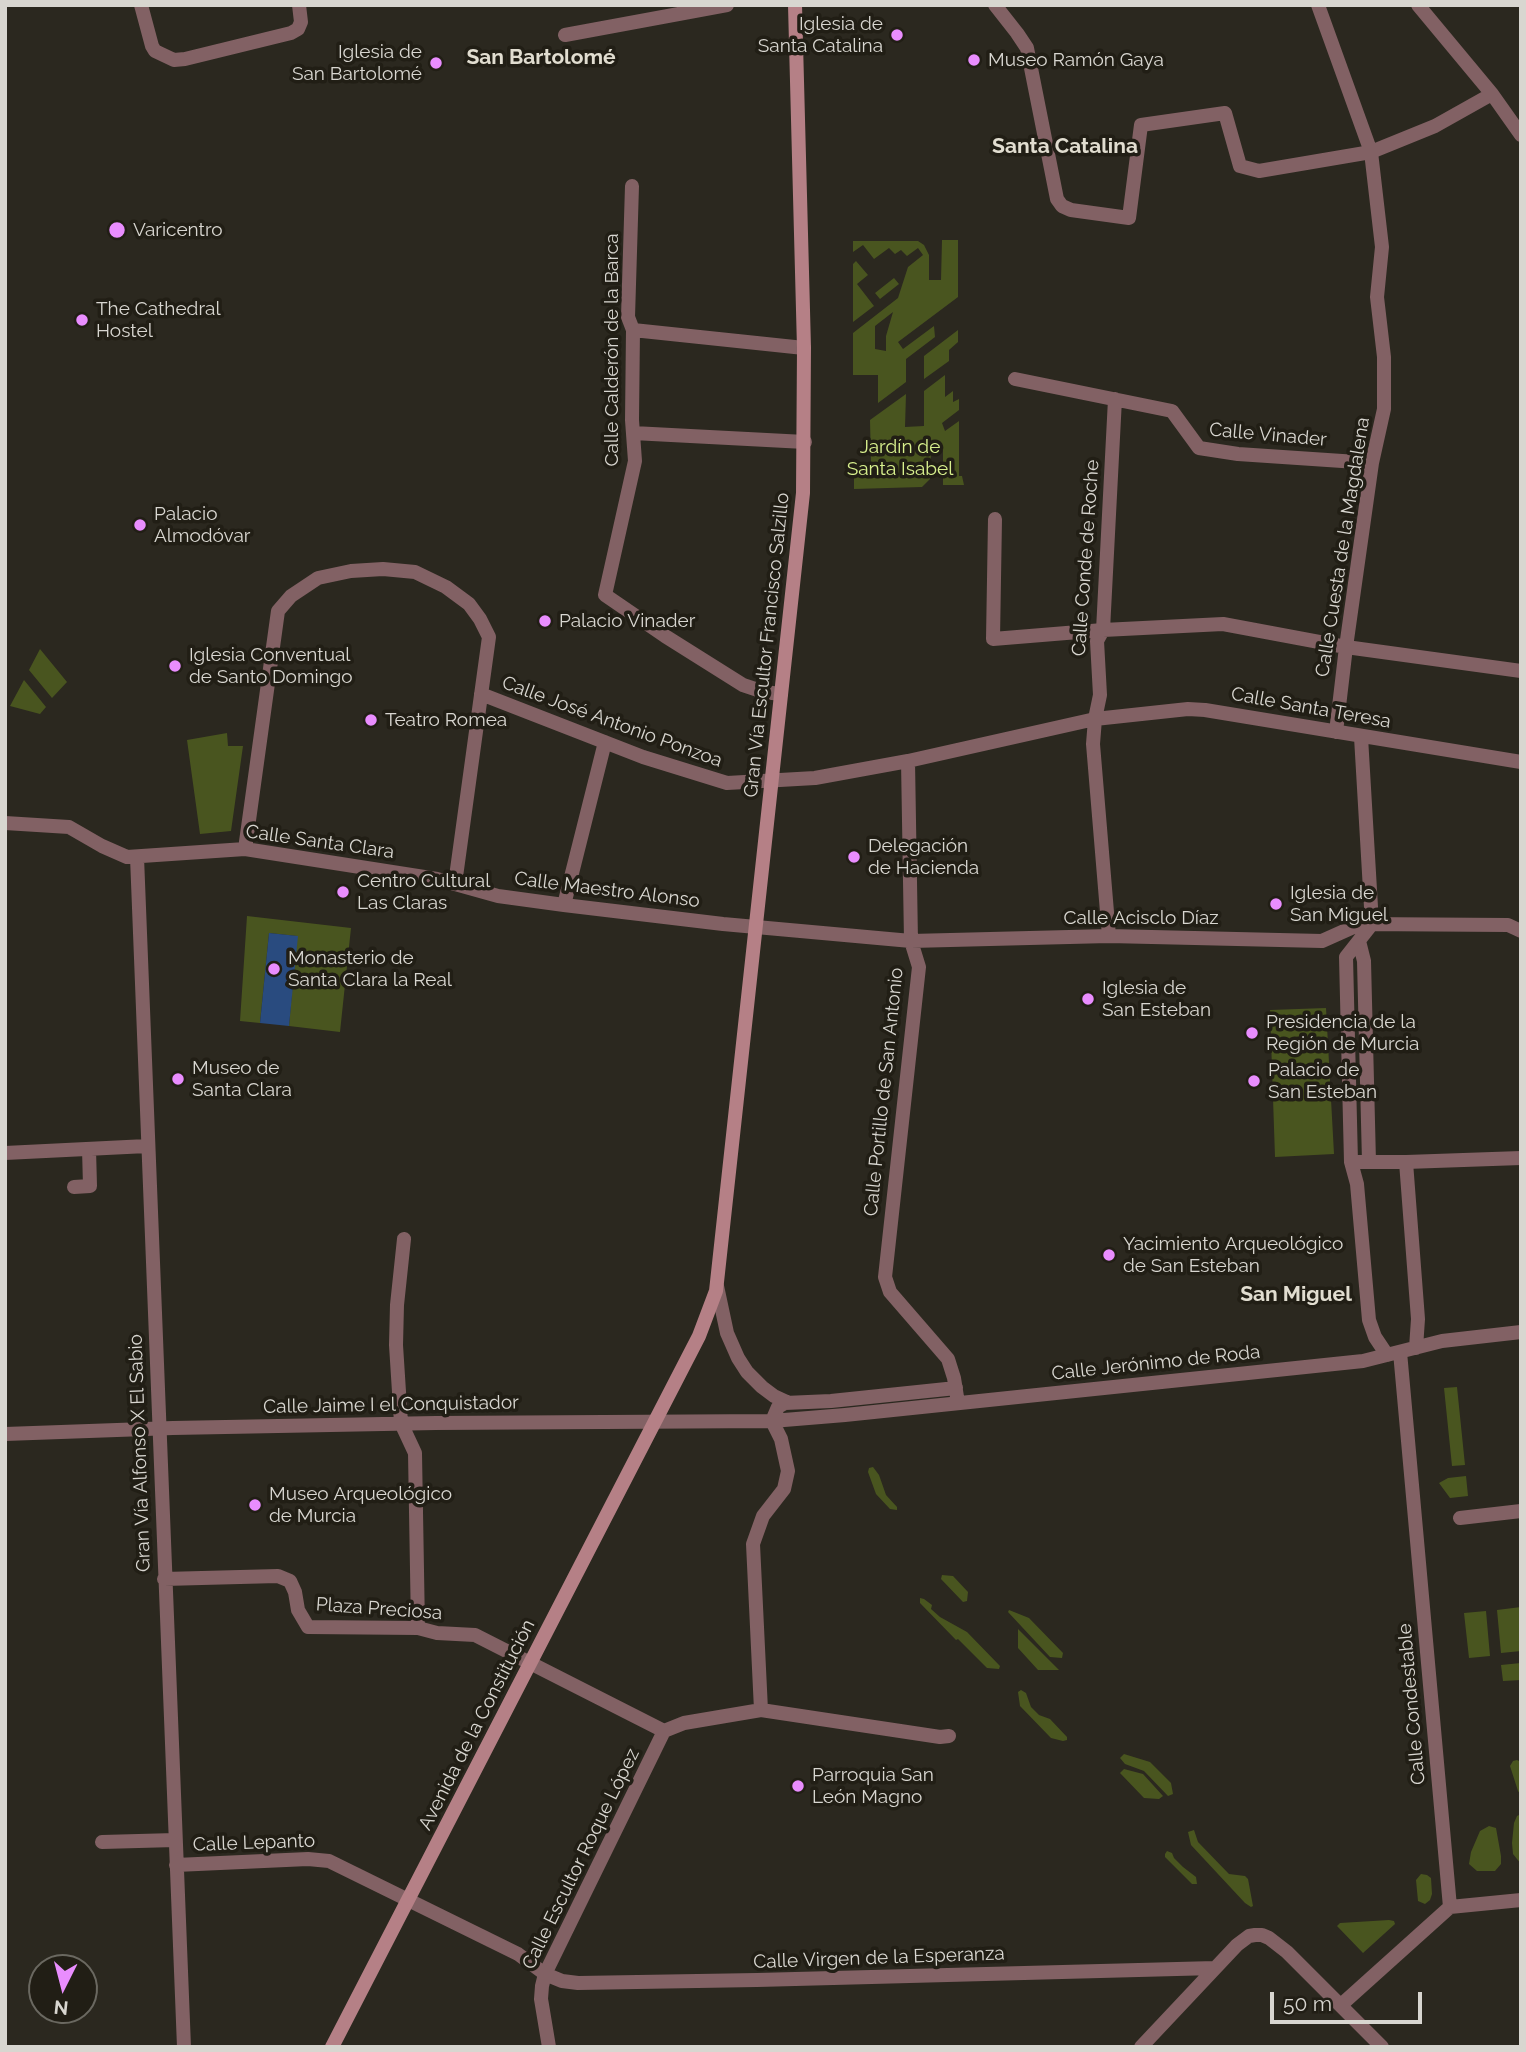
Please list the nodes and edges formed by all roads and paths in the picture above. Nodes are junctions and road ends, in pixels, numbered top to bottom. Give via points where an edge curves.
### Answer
1 (141, 5) edge
2 (299, 5) edge
3 (727, 5) edge
4 (795, 5) edge
5 (995, 5) edge
6 (1318, 5) edge
7 (1418, 5) edge
8 (565, 35) dead end
9 (1492, 93) junction
10 (1521, 135) edge
11 (1371, 152) junction
12 (632, 186) dead end
13 (633, 330) junction
14 (804, 348) junction
15 (1015, 379) dead end
16 (1115, 399) junction
17 (633, 433) junction
18 (804, 442) junction
19 (1372, 463) junction
20 (995, 519) dead end
21 (1103, 630) junction
22 (1346, 647) junction
23 (1521, 671) edge
24 (481, 694) junction
25 (781, 694) junction
26 (1095, 719) junction
27 (1336, 732) junction
28 (1361, 737) junction
29 (605, 742) junction
30 (908, 761) junction
31 (1521, 762) edge
32 (772, 781) junction
33 (5, 823) edge
34 (245, 849) junction
35 (137, 857) junction
36 (455, 884) junction
37 (564, 905) junction
38 (1372, 924) junction
39 (756, 927) junction
40 (1521, 931) edge
41 (1109, 936) junction
42 (911, 941) junction
43 (1359, 941) junction
44 (148, 1146) junction
45 (89, 1149) junction
46 (5, 1153) edge
47 (1521, 1158) edge
48 (1351, 1162) junction
49 (1369, 1162) junction
50 (1405, 1162) junction
51 (74, 1187) dead end
52 (404, 1239) dead end
53 (717, 1285) junction
54 (1521, 1332) edge
55 (1416, 1348) junction
56 (1393, 1353) junction
57 (956, 1388) junction
58 (789, 1403) junction
59 (958, 1403) junction
60 (772, 1421) junction
61 (655, 1422) junction
62 (401, 1423) junction
63 (158, 1429) junction
64 (5, 1434) edge
65 (1521, 1511) edge
66 (1460, 1518) dead end
67 (164, 1579) junction
68 (418, 1628) junction
69 (530, 1664) junction
70 (761, 1710) junction
71 (664, 1731) junction
72 (949, 1736) dead end
73 (175, 1840) junction
74 (102, 1842) dead end
75 (176, 1865) junction
76 (408, 1900) junction
77 (1521, 1900) edge
78 (1450, 1907) junction
79 (1215, 1968) junction
80 (545, 1974) junction
81 (1340, 2005) junction
82 (184, 2047) edge
83 (332, 2047) edge
84 (549, 2047) edge
85 (1141, 2047) edge
86 (1382, 2047) edge

1 - 2 street via 155,51 174,60 298,29
3 - 8 street
4 - 14 main road, Gran Vía Escultor Francisco Salzillo
5 - 11 street via 1027,48 1062,206 1129,218 1141,125 1226,113 1240,166 1259,171
6 - 11 street, Calle Cuesta de la Magdalena
7 - 9 street
9 - 10 street
9 - 11 street via 1435,126
11 - 19 street, Calle Cuesta de la Magdalena via 1382,247 1377,297 1384,357 1384,409
12 - 13 street, Calle Calderón de la Barca via 628,317
13 - 14 street
13 - 17 street, Calle Calderón de la Barca
14 - 18 main road, Gran Vía Escultor Francisco Salzillo
15 - 16 street, Calle Vinader
16 - 19 street, Calle Vinader via 1172,411 1199,448
16 - 21 street, Calle Conde de Roche
17 - 18 street
17 - 25 street, Calle Calderón de la Barca via 635,461 604,596 743,684
18 - 25 main road, Gran Vía Escultor Francisco Salzillo via 802,508
19 - 22 street, Calle Cuesta de la Magdalena
20 - 21 street via 993,639
21 - 22 street via 1223,624
21 - 26 street, Calle Conde de Roche via 1097,641 1100,695
22 - 23 street
22 - 27 street, Calle Cuesta de la Magdalena
24 - 29 street, Calle José Antonio Ponzoa
24 - 34 street via 489,638 469,604 446,587 415,572 383,569 318,578 278,611
24 - 36 street
25 - 32 main road, Gran Vía Escultor Francisco Salzillo
26 - 27 street, Calle Santa Teresa via 1188,709
26 - 30 street, Calle Santa Teresa
26 - 41 street, Calle Conde de Roche via 1093,744
27 - 28 street, Calle Santa Teresa
28 - 31 street, Calle Santa Teresa
28 - 38 street
29 - 32 street, Calle José Antonio Ponzoa via 718,782
29 - 37 street
30 - 32 street, Calle José Antonio Ponzoa
30 - 42 street, Calle Portillo de San Antonio
32 - 39 main road, Gran Vía Escultor Francisco Salzillo
33 - 35 street via 69,827 118,854
34 - 35 street, Calle Santa Clara
34 - 36 street, Calle Santa Clara
35 - 44 street, Gran Vía Alfonso X El Sabio
36 - 37 street, Calle Maestro Alonso via 498,896
37 - 39 street, Calle Maestro Alonso
38 - 40 street, Calle Acisclo Díaz via 1508,925
38 - 41 street, Calle Acisclo Díaz via 1360,924 1322,941
38 - 43 street
39 - 42 street, Calle Acisclo Díaz
39 - 53 main road, Gran Vía Escultor Francisco Salzillo
41 - 42 street, Calle Acisclo Díaz
42 - 57 street, Calle Portillo de San Antonio via 919,967 885,1277 890,1292 948,1359
43 - 48 street via 1346,957
43 - 49 street via 1364,961
44 - 45 street
44 - 63 street, Gran Vía Alfonso X El Sabio
45 - 46 street
45 - 51 street via 90,1186
47 - 50 street
48 - 49 street
48 - 56 street via 1369,1320 1375,1337
49 - 50 street
50 - 55 street via 1418,1319
52 - 62 street via 396,1326
53 - 58 street via 738,1359 762,1387
53 - 61 main road, Avenida de la Constitución via 699,1336
54 - 55 street, Calle Jerónimo de Roda
55 - 56 street, Calle Jerónimo de Roda
56 - 59 street, Calle Jerónimo de Roda via 1363,1361
56 - 78 street, Calle Condestable
57 - 58 street
57 - 59 street, Calle Portillo de San Antonio
58 - 60 street via 778,1407
59 - 60 street, Calle Jerónimo de Roda
60 - 61 street, Calle Jaime I el Conquistador
60 - 70 street via 781,1439 788,1476 752,1544
61 - 62 street, Calle Jaime I el Conquistador
61 - 69 main road, Avenida de la Constitución
62 - 63 street, Calle Jaime I el Conquistador
62 - 68 street via 415,1453
63 - 64 street, Calle Jaime I el Conquistador
63 - 67 street, Gran Vía Alfonso X El Sabio
65 - 66 street
67 - 68 street, Plaza Preciosa via 278,1576 290,1581 308,1627
67 - 73 street, Gran Vía Alfonso X El Sabio
68 - 69 street, Plaza Preciosa via 475,1635
69 - 71 street, Plaza Preciosa
69 - 76 main road, Avenida de la Constitución
70 - 71 street via 684,1723
70 - 72 street
71 - 80 street, Calle Escultor Roque López
73 - 74 street
73 - 75 street, Gran Vía Alfonso X El Sabio
75 - 76 street, Calle Lepanto via 323,1859
75 - 82 street, Gran Vía Alfonso X El Sabio
76 - 80 street, Calle Lepanto via 518,1954
76 - 83 main road, Avenida de la Constitución
77 - 78 street
78 - 81 street
79 - 80 street, Calle Virgen de la Esperanza via 578,1983
79 - 81 street via 1243,1939 1262,1935 1278,1944
79 - 85 street
80 - 84 street, Calle Escultor Roque López via 541,1999
81 - 86 street

